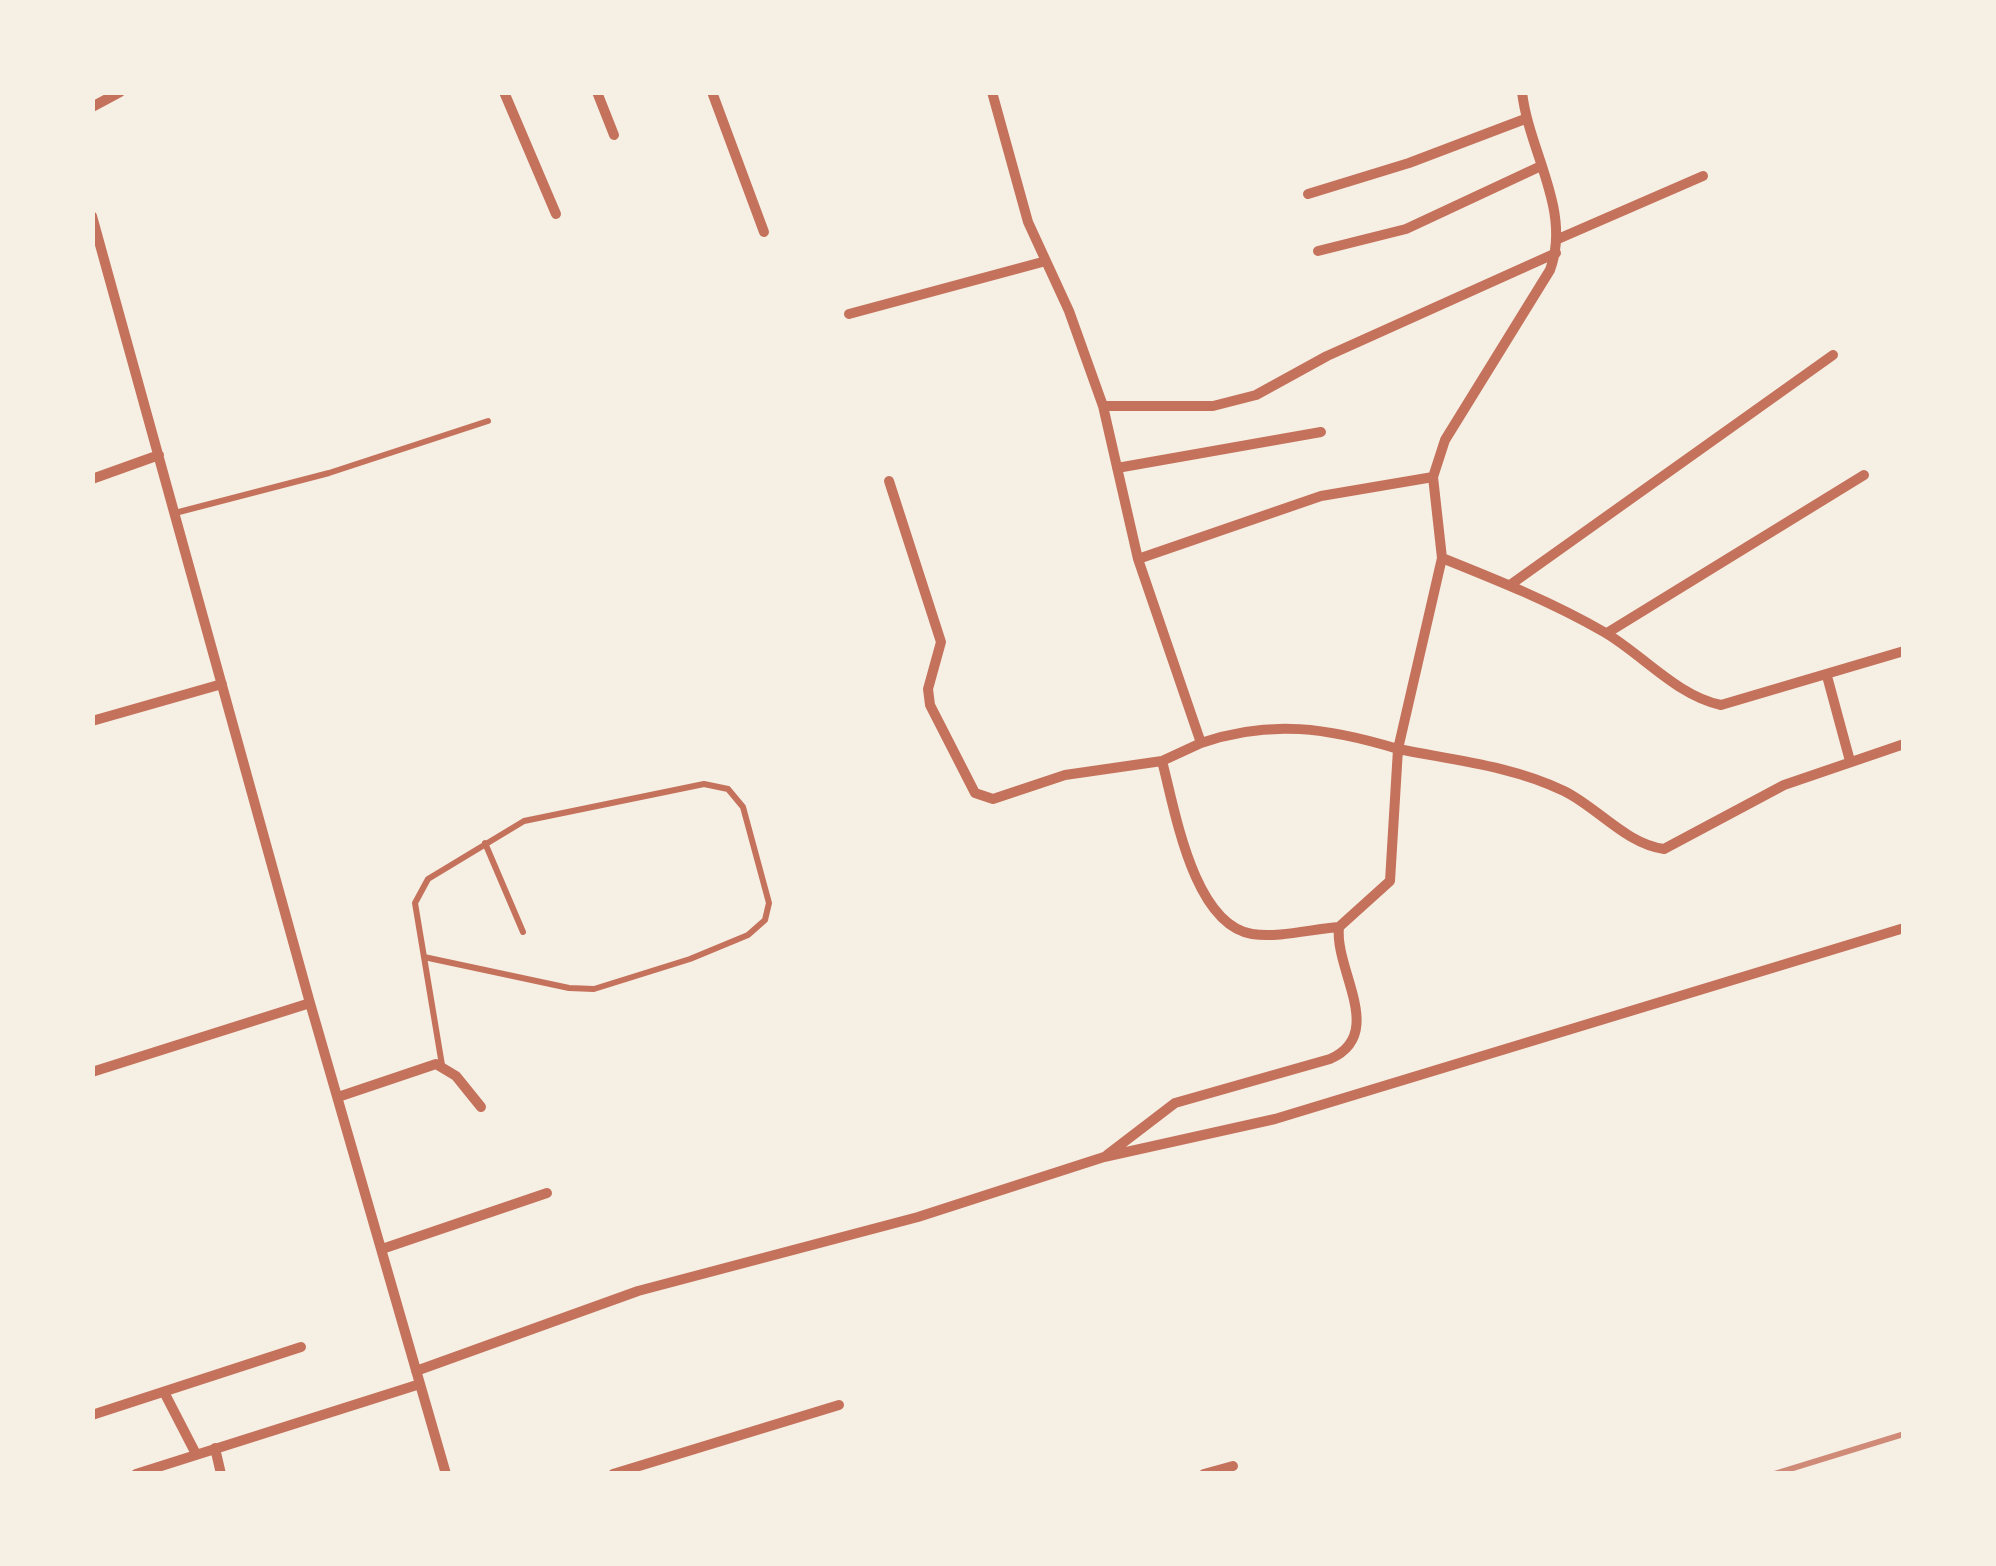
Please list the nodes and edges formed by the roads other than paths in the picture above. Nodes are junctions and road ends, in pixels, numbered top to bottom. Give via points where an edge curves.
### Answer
1 (120, 92) edge
2 (504, 92) edge
3 (597, 92) edge
4 (712, 92) edge
5 (992, 92) edge
6 (1522, 92) edge
7 (92, 107) edge
8 (1525, 119) junction
9 (614, 135) dead end
10 (1540, 166) junction
11 (1703, 176) dead end
12 (1308, 194) dead end
13 (556, 214) dead end
14 (92, 216) edge
15 (94, 230) edge
16 (764, 232) dead end
17 (1558, 239) junction
18 (1318, 252) dead end
19 (1556, 254) junction
20 (1046, 261) junction
21 (849, 314) dead end
22 (1833, 355) dead end
23 (1103, 406) junction
24 (488, 421) dead end
25 (1321, 432) dead end
26 (160, 455) junction
27 (1117, 468) junction
28 (1864, 475) dead end
29 (1433, 478) junction
30 (92, 479) edge
31 (889, 481) dead end
32 (175, 513) junction
33 (1138, 558) junction
34 (1442, 558) junction
35 (1510, 585) junction
36 (1606, 633) junction
37 (1904, 651) edge
38 (1827, 676) junction
39 (222, 684) junction
40 (92, 722) edge
41 (1201, 743) junction
42 (1904, 744) edge
43 (1398, 749) junction
44 (1850, 760) junction
45 (1162, 761) junction
46 (485, 844) junction
47 (1338, 927) junction
48 (1904, 928) edge
49 (522, 932) dead end
50 (424, 958) junction
51 (310, 1003) junction
52 (442, 1065) junction
53 (92, 1072) edge
54 (338, 1097) junction
55 (481, 1107) dead end
56 (1104, 1157) junction
57 (547, 1193) dead end
58 (382, 1248) junction
59 (300, 1347) dead end
60 (416, 1371) junction
61 (420, 1384) junction
62 (164, 1392) junction
63 (839, 1405) dead end
64 (92, 1416) edge
65 (214, 1448) junction
66 (196, 1454) junction
67 (1232, 1466) dead end
68 (136, 1474) edge
69 (221, 1474) edge
70 (446, 1474) edge
71 (614, 1474) edge
72 (1204, 1474) edge

1 - 7 street
2 - 13 street
3 - 9 street
4 - 16 street
5 - 20 street via 1028,222
6 - 8 street
8 - 10 street
8 - 12 street
10 - 17 street via 1558,218
10 - 18 street via 1406,229
11 - 17 street
14 - 15 street
15 - 26 street
17 - 19 street
19 - 23 street via 1327,356 1256,395 1212,406
19 - 29 street via 1445,440
20 - 21 street
20 - 23 street
22 - 35 street
23 - 27 street
24 - 32 lane via 329,473
25 - 27 street
26 - 30 street
26 - 32 street
27 - 33 street
28 - 36 street
29 - 33 street via 1321,496
29 - 34 street
31 - 45 street via 940,642 930,705 975,793 993,799 1065,775
32 - 39 street
33 - 41 street
34 - 35 street
34 - 43 street
35 - 36 street
36 - 38 street via 1720,706
37 - 38 street
38 - 44 street
39 - 40 street
39 - 51 street
41 - 43 street via 1239,730 1315,728
41 - 45 street
42 - 44 street
43 - 44 street via 1541,781 1595,808 1636,840 1664,849 1756,798
43 - 47 street via 1390,881
45 - 47 street via 1189,858 1216,913 1256,934
46 - 49 lane
46 - 50 lane via 420,887 415,903
46 - 50 lane via 552,812 717,784 743,807 768,912 748,935 594,989
47 - 56 street via 1358,1025 1347,1050 1175,1103
48 - 56 street via 1275,1118
50 - 52 lane
51 - 53 street
51 - 54 street
52 - 54 street
52 - 55 street
54 - 58 street
56 - 60 street via 918,1217 638,1291
57 - 58 street
58 - 60 street
59 - 62 street
60 - 61 street
61 - 65 street
61 - 70 street
62 - 64 street
62 - 66 street
63 - 71 street
65 - 66 street
65 - 69 street
66 - 68 street
67 - 72 street

